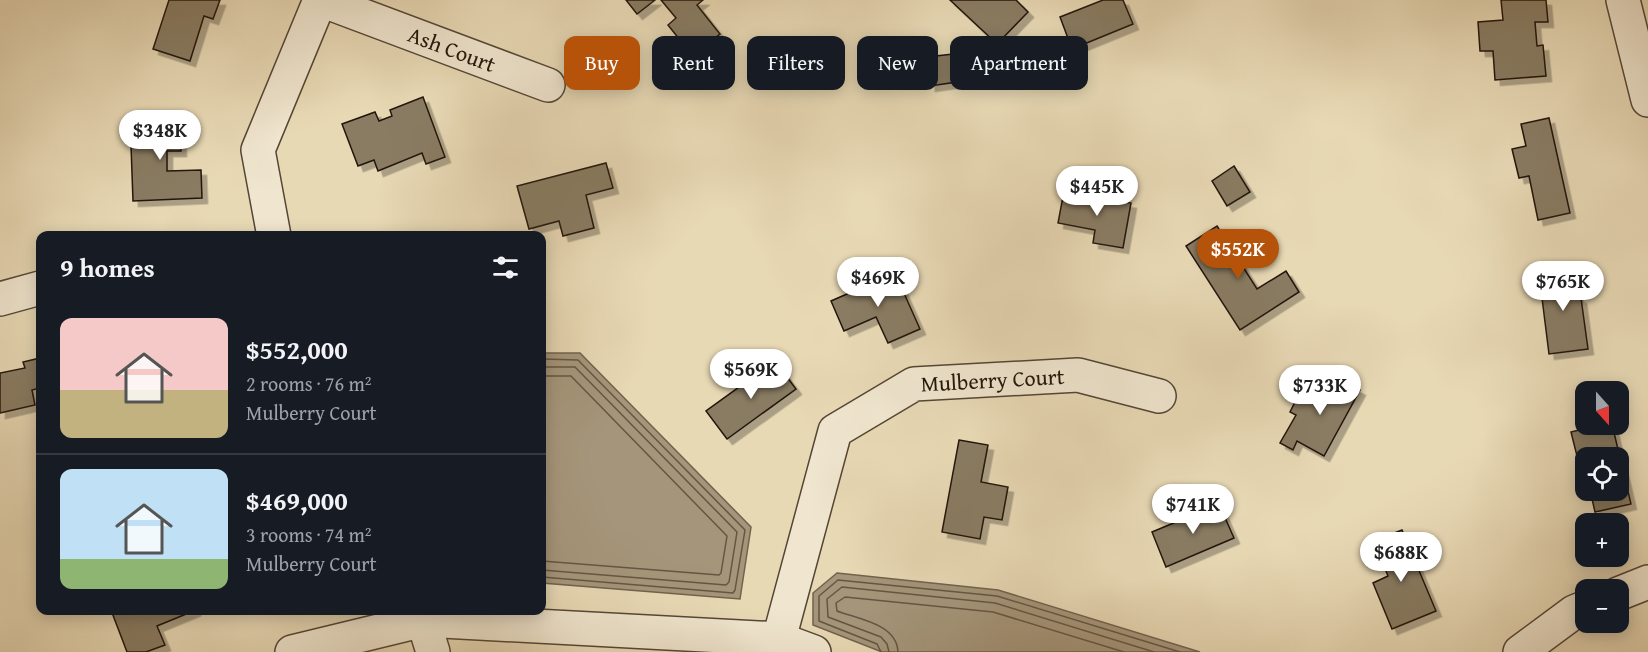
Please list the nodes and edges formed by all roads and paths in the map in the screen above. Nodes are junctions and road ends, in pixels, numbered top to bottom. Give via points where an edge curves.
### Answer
1 (320, 0) edge
2 (1623, 0) edge
3 (548, 85) dead end
4 (1648, 100) edge
5 (263, 231) edge
6 (36, 289) edge
7 (0, 299) edge
8 (1159, 396) dead end
9 (1648, 582) edge
10 (1629, 590) edge
11 (1575, 612) edge
12 (422, 615) edge
13 (779, 639) junction
14 (292, 652) edge
15 (433, 652) edge
16 (814, 652) edge
17 (1520, 652) edge

1 - 3 street, Ash Court
1 - 5 street via 258,150
2 - 4 street
6 - 7 street
8 - 13 street, Mulberry Court via 1078,375 914,384 835,431
9 - 10 street
11 - 17 street
12 - 13 street
12 - 14 street
12 - 15 street
13 - 16 street

